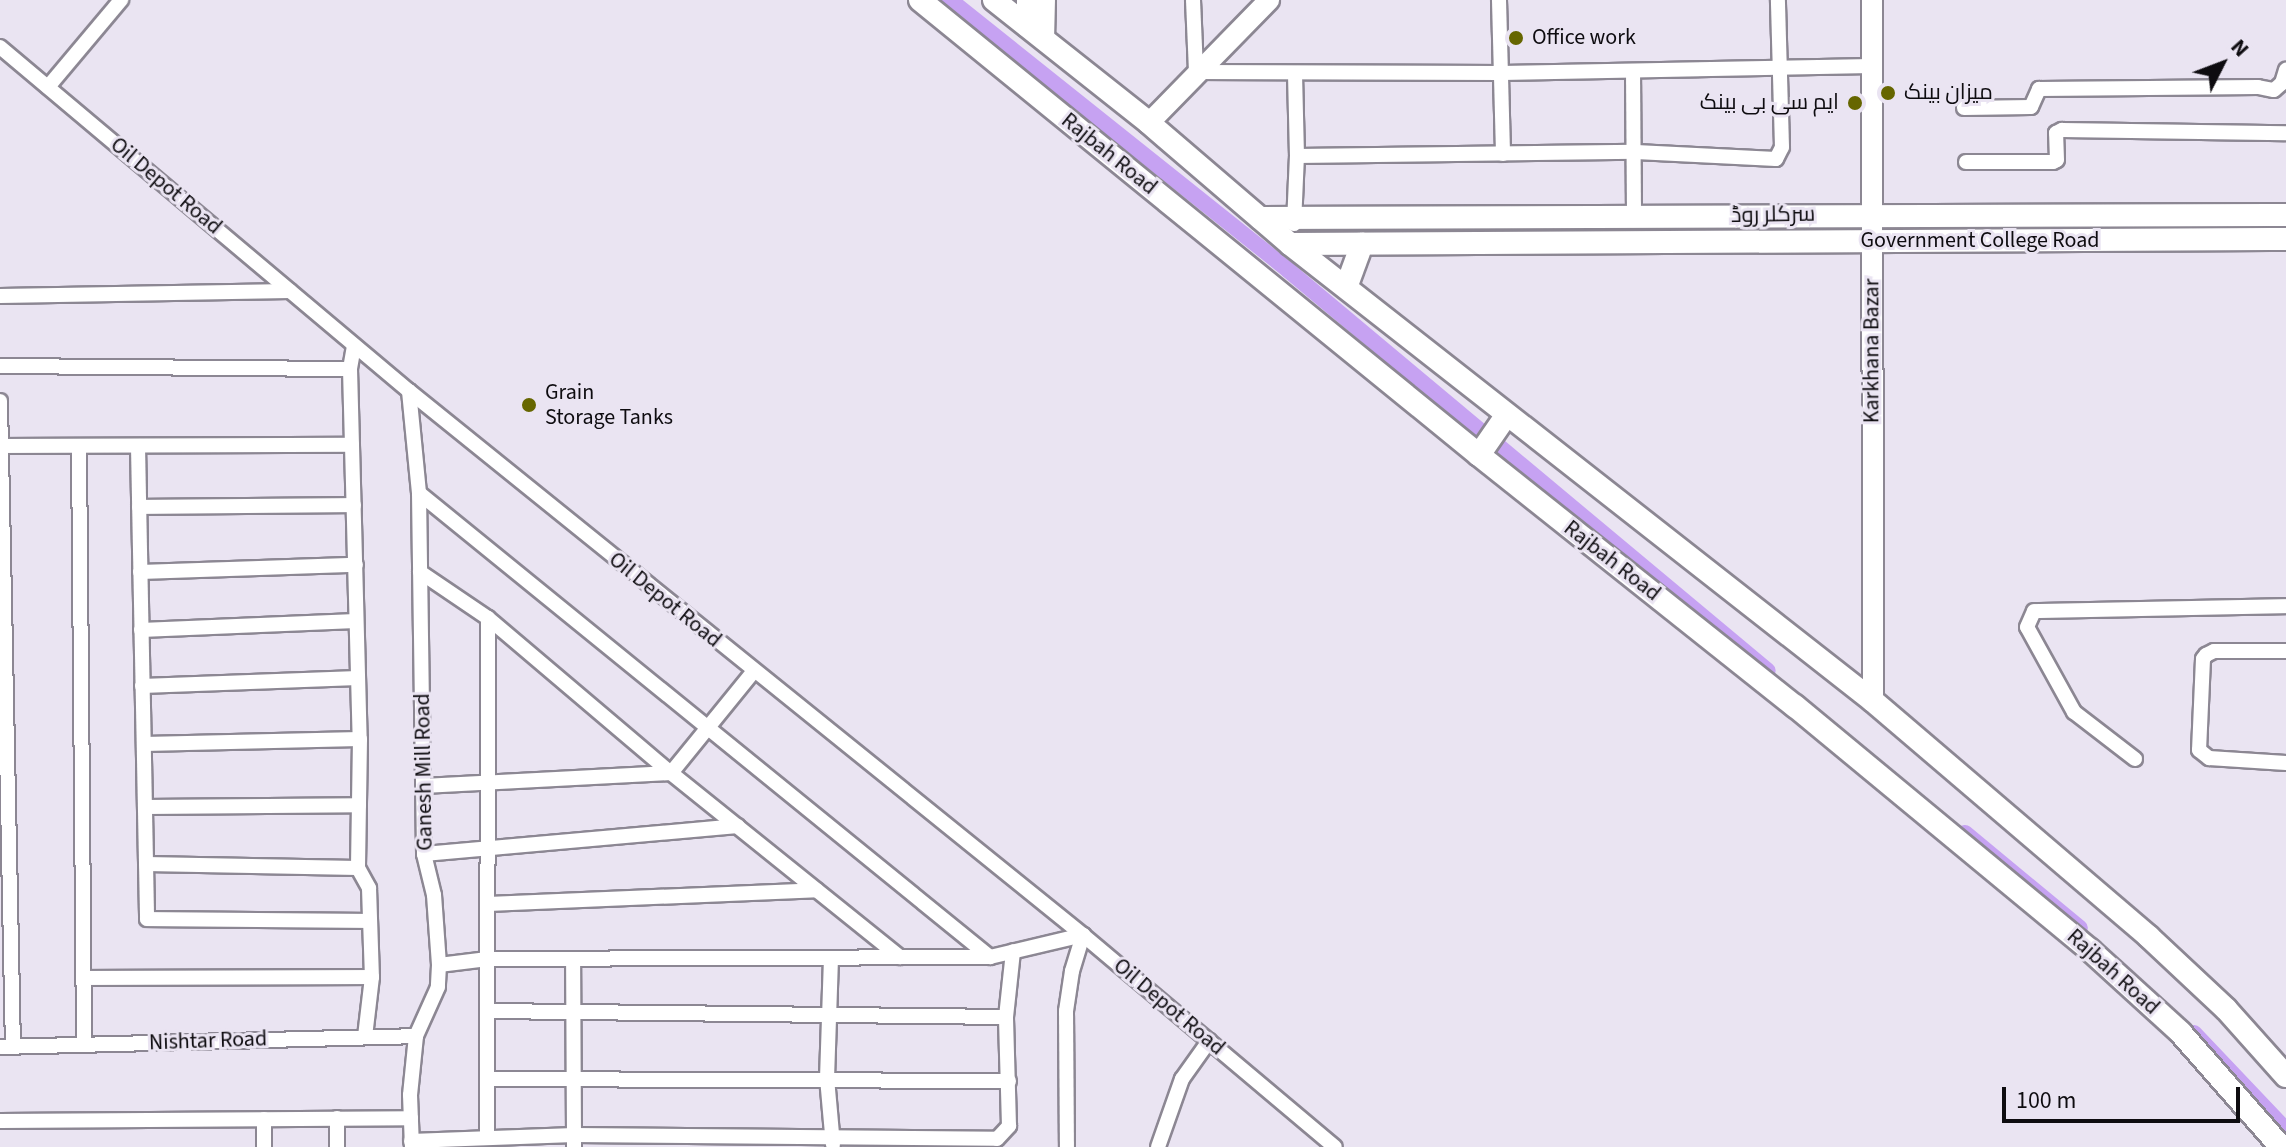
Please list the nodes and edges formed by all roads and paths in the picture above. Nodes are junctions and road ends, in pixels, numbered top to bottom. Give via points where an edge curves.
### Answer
1 (121, 0) edge
2 (920, 0) edge
3 (994, 0) edge
4 (1027, 0) edge
5 (1045, 0) edge
6 (1193, 0) edge
7 (1269, 0) edge
8 (1499, 0) edge
9 (1778, 0) edge
10 (1872, 0) edge
11 (1036, 34) junction
12 (0, 47) edge
13 (1872, 66) junction
14 (1780, 68) junction
15 (2286, 70) edge
16 (1633, 71) junction
17 (1196, 72) junction
18 (1502, 73) junction
19 (1295, 75) junction
20 (48, 87) junction
21 (1964, 108) dead end
22 (1149, 123) junction
23 (2286, 133) edge
24 (1636, 152) junction
25 (1503, 154) junction
26 (1297, 156) junction
27 (1966, 162) dead end
28 (1872, 214) junction
29 (2286, 215) edge
30 (1634, 216) junction
31 (1260, 218) junction
32 (1295, 218) junction
33 (2286, 239) edge
34 (1872, 242) junction
35 (1290, 244) junction
36 (1362, 244) junction
37 (1347, 285) junction
38 (290, 291) junction
39 (0, 296) edge
40 (354, 346) junction
41 (0, 366) edge
42 (350, 369) junction
43 (409, 391) junction
44 (0, 401) edge
45 (1504, 420) junction
46 (352, 445) junction
47 (2, 446) edge
48 (79, 446) junction
49 (138, 446) junction
50 (1481, 452) junction
51 (419, 493) junction
52 (354, 505) junction
53 (139, 507) junction
54 (1, 514) edge
55 (356, 565) junction
56 (140, 572) junction
57 (420, 572) junction
58 (2, 578) edge
59 (2286, 606) edge
60 (488, 618) junction
61 (356, 621) junction
62 (141, 630) junction
63 (2286, 651) edge
64 (3, 652) edge
65 (753, 672) junction
66 (358, 678) junction
67 (142, 686) junction
68 (1873, 701) junction
69 (710, 729) junction
70 (360, 739) junction
71 (144, 744) junction
72 (2135, 759) dead end
73 (2286, 763) edge
74 (671, 773) junction
75 (488, 783) junction
76 (423, 786) junction
77 (359, 805) junction
78 (145, 807) junction
79 (738, 826) junction
80 (488, 848) junction
81 (424, 854) junction
82 (146, 864) junction
83 (358, 868) junction
84 (5, 886) edge
85 (817, 890) junction
86 (488, 904) junction
87 (368, 921) junction
88 (1083, 935) junction
89 (1013, 951) junction
90 (6, 956) edge
91 (900, 957) junction
92 (990, 957) junction
93 (831, 958) junction
94 (488, 959) junction
95 (573, 959) junction
96 (439, 965) junction
97 (372, 977) junction
98 (85, 978) junction
99 (487, 1011) junction
100 (572, 1012) junction
101 (827, 1015) junction
102 (1006, 1017) junction
103 (416, 1036) junction
104 (365, 1037) junction
105 (1209, 1041) junction
106 (84, 1045) junction
107 (7, 1046) edge
108 (2286, 1076) edge
109 (572, 1078) junction
110 (827, 1078) junction
111 (487, 1079) junction
112 (1009, 1081) junction
113 (337, 1118) junction
114 (411, 1118) junction
115 (264, 1119) junction
116 (0, 1121) edge
117 (487, 1136) junction
118 (574, 1141) edge
119 (833, 1143) edge
120 (412, 1144) edge
121 (264, 1147) edge
122 (337, 1147) edge
123 (1067, 1147) edge
124 (1158, 1147) edge
125 (1335, 1147) edge
126 (2281, 1147) edge

1 - 20 street
2 - 50 main road, Rajbah Road
3 - 11 main road
4 - 11 street
5 - 11 street
6 - 17 street
7 - 17 street
8 - 18 street
9 - 14 street
10 - 13 street, Karkhana Bazar
11 - 22 main road
12 - 20 street, Oil Depot Road
13 - 14 street
13 - 28 street, Karkhana Bazar
14 - 16 street
14 - 24 street via 1782,147 1776,159
15 - 21 street via 2274,90 2039,89 2031,107
16 - 18 street
16 - 24 street
17 - 19 street
17 - 22 street
18 - 19 street
18 - 25 street
19 - 26 street
20 - 38 street, Oil Depot Road
22 - 31 main road
23 - 27 street via 2062,130 2056,133 2053,162
24 - 25 street
24 - 30 street
25 - 26 street
26 - 32 street
28 - 29 main road, سرکلر روڈ
28 - 30 main road, سرکلر روڈ
28 - 34 street, Karkhana Bazar
30 - 32 main road, سرکلر روڈ
31 - 32 main road, سرکلر روڈ
31 - 35 main road
32 - 35 street
33 - 34 main road, Government College Road
34 - 36 main road, Government College Road
34 - 68 street, Karkhana Bazar
35 - 36 main road, Government College Road
35 - 37 main road
36 - 37 main road
37 - 45 main road
38 - 39 street
38 - 40 street, Oil Depot Road
40 - 42 street
40 - 43 street, Oil Depot Road
41 - 42 street
42 - 46 street
43 - 51 street, Ganesh Mill Road
43 - 65 street, Oil Depot Road
44 - 47 street
45 - 50 main road
45 - 68 main road
46 - 49 street
46 - 52 street
47 - 48 street
47 - 54 street
48 - 49 street
48 - 98 street
49 - 53 street
50 - 126 main road, Rajbah Road via 2090,950 2180,1032
51 - 57 street, Ganesh Mill Road
51 - 69 street
52 - 53 street
52 - 55 street
53 - 56 street
54 - 58 street
55 - 56 street
55 - 61 street
56 - 62 street
57 - 60 street
57 - 76 street, Ganesh Mill Road
58 - 64 street
59 - 72 street via 2034,611 2027,627 2074,712
60 - 74 street
60 - 75 street
61 - 62 street
61 - 66 street
62 - 67 street
63 - 73 street via 2206,655 2199,750 2209,758
64 - 84 street
65 - 69 street
65 - 88 street, Oil Depot Road
66 - 67 street
66 - 70 street
67 - 71 street
68 - 108 main road via 2148,936 2226,1009
69 - 74 street
69 - 92 street
70 - 71 street
70 - 77 street
71 - 78 street
74 - 75 street
74 - 79 street
75 - 76 street
75 - 80 street
76 - 81 street, Ganesh Mill Road
77 - 78 street
77 - 83 street
78 - 82 street
79 - 80 street
79 - 85 street
80 - 81 street
80 - 86 street
81 - 96 street, Ganesh Mill Road via 434,895
82 - 83 street
82 - 87 street via 147,919
83 - 87 street via 369,888
84 - 90 street
85 - 86 street
85 - 91 street
86 - 94 street
87 - 97 street
88 - 89 street
88 - 105 street, Oil Depot Road
88 - 123 street via 1066,1011
89 - 92 street
89 - 102 street
90 - 107 street
91 - 92 street
91 - 93 street
93 - 95 street
93 - 101 street
94 - 95 street
94 - 96 street
94 - 99 street
95 - 100 street
96 - 103 street, Ganesh Mill Road via 438,987
97 - 98 street
97 - 104 street
98 - 106 street
99 - 100 street
99 - 111 street
100 - 101 street
100 - 109 street
101 - 102 street
101 - 110 street
102 - 112 street
103 - 104 street, Nishtar Road
103 - 114 street, Ganesh Mill Road
104 - 106 street, Nishtar Road
105 - 124 street via 1182,1079
105 - 125 street, Oil Depot Road
106 - 107 street, Nishtar Road
109 - 110 street
109 - 111 street
109 - 118 street
110 - 112 street
110 - 119 street
111 - 117 street
112 - 119 street via 1009,1126 997,1139
113 - 114 street
113 - 115 street
113 - 122 street
114 - 120 street, Ganesh Mill Road
115 - 116 street
115 - 121 street
117 - 118 street
117 - 120 street
118 - 119 street

